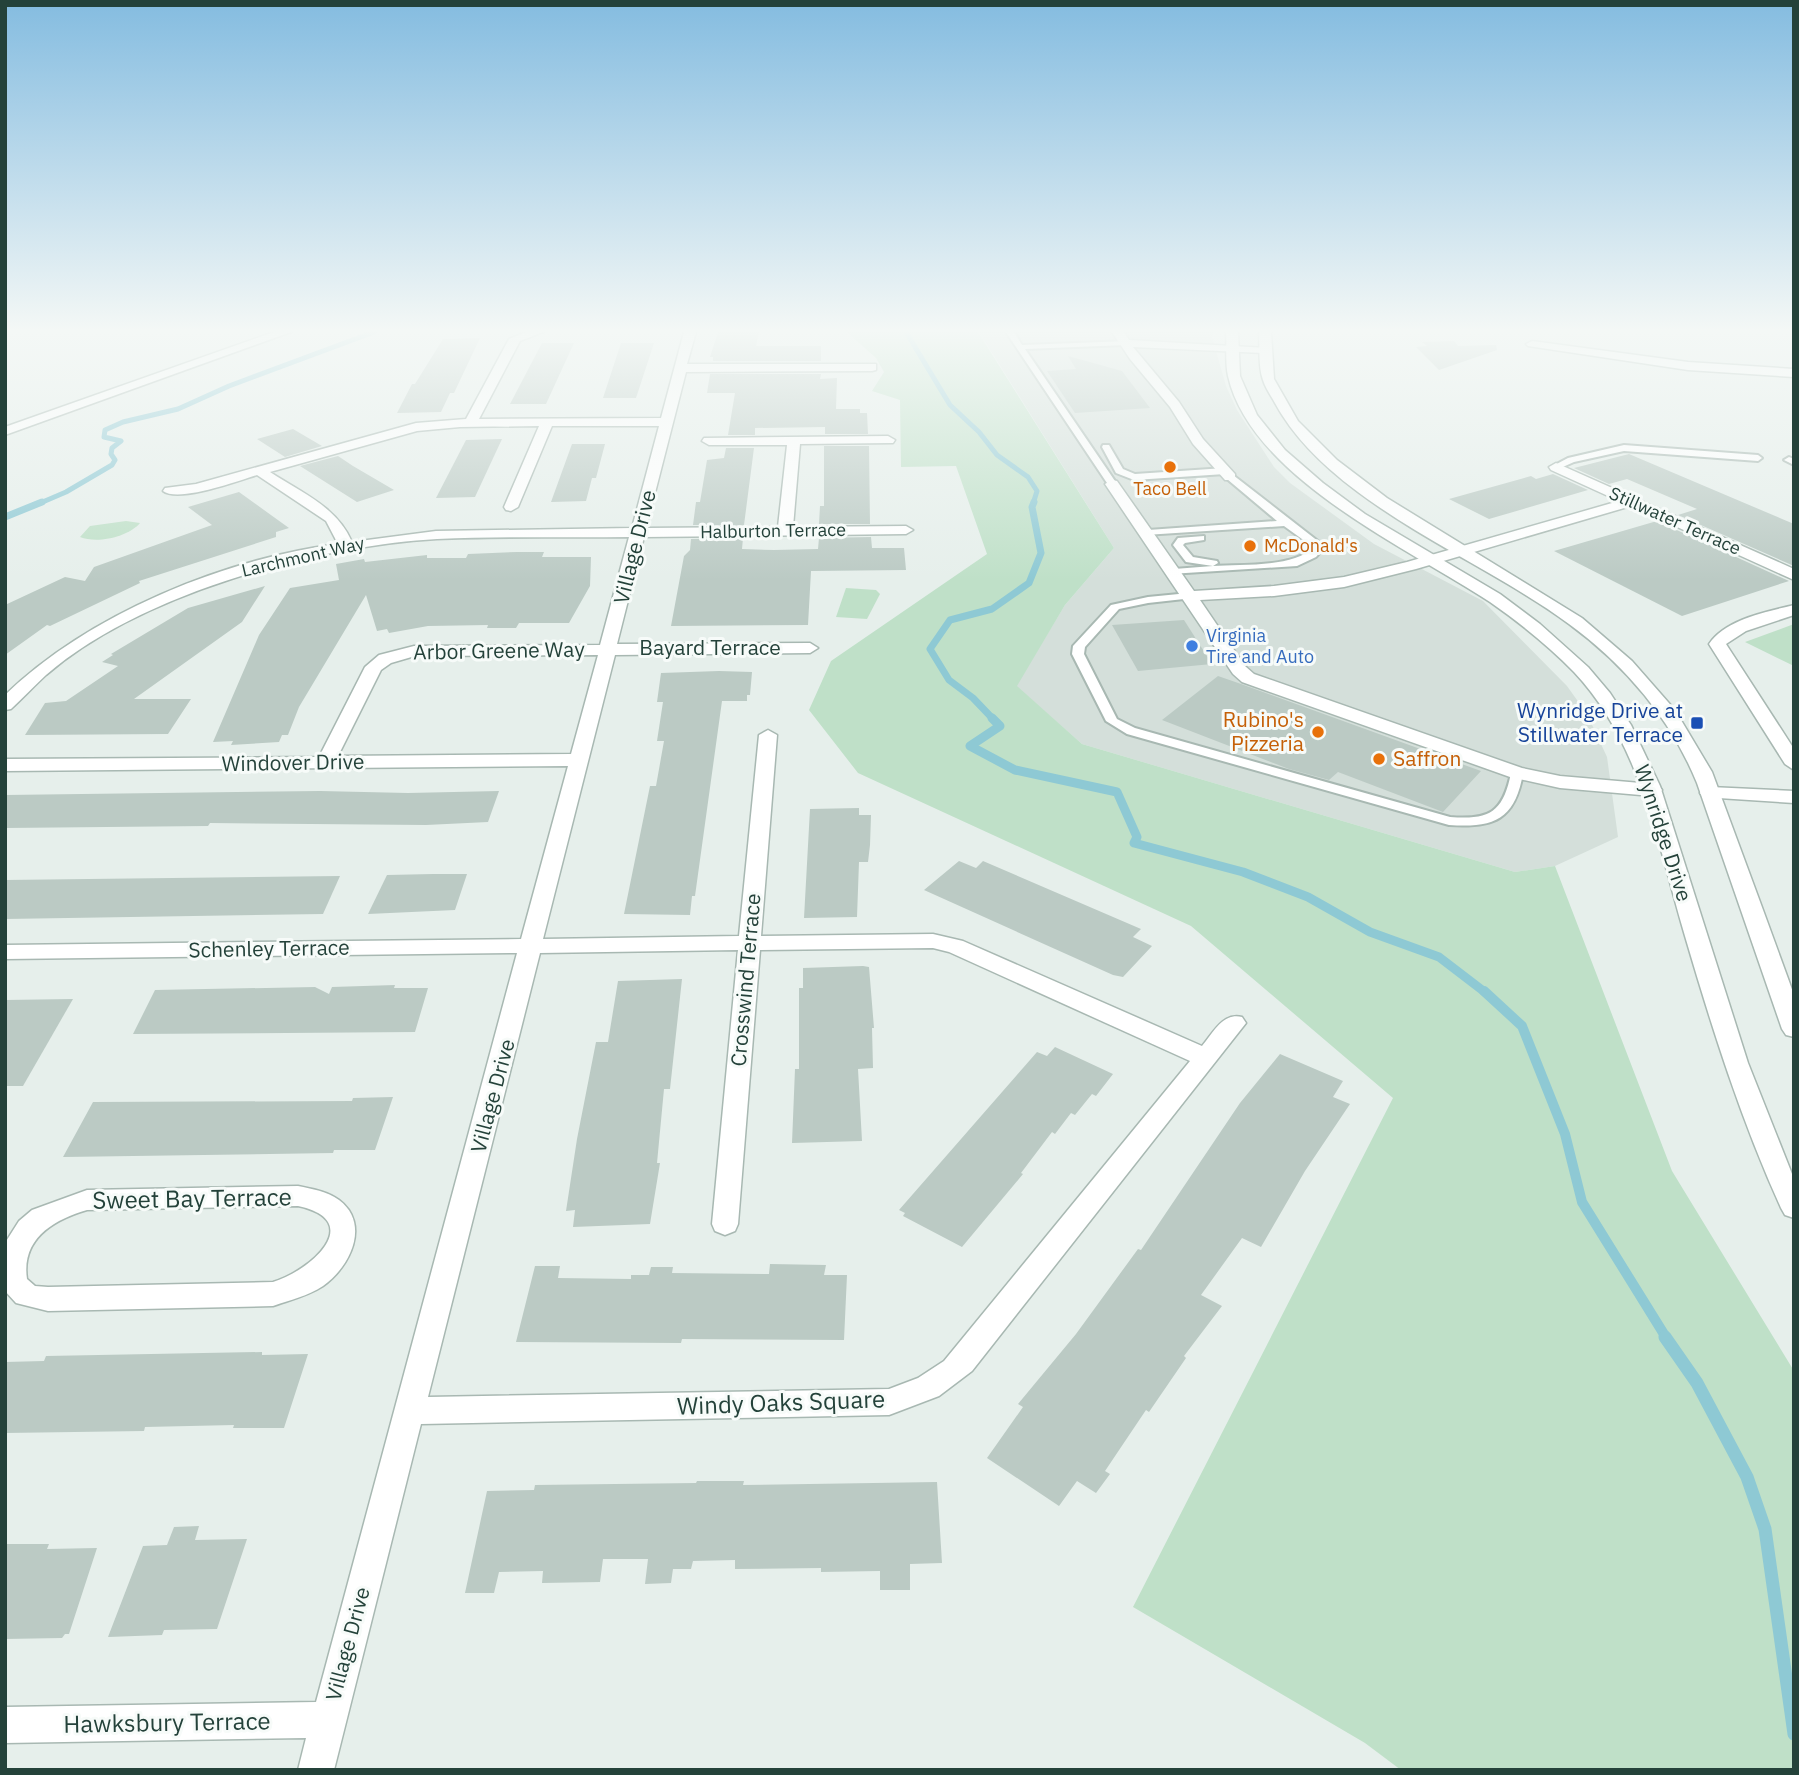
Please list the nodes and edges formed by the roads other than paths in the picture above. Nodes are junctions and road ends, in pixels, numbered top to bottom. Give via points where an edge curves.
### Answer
1 (51, 415) edge
2 (474, 415) edge
3 (669, 415) edge
4 (1064, 415) edge
5 (1181, 415) edge
6 (1253, 415) edge
7 (1288, 415) edge
8 (667, 422) junction
9 (470, 423) junction
10 (547, 423) junction
11 (5, 431) edge
12 (888, 440) dead end
13 (709, 441) dead end
14 (794, 441) junction
15 (1106, 447) dead end
16 (1758, 458) dead end
17 (1556, 467) joint
18 (260, 471) junction
19 (1227, 474) junction
20 (1112, 484) joint
21 (170, 491) dead end
22 (1631, 502) junction
23 (511, 507) dead end
24 (1286, 523) junction
25 (906, 530) dead end
26 (1296, 530) junction
27 (785, 531) junction
28 (639, 532) junction
29 (1148, 533) junction
30 (346, 545) junction
31 (1462, 550) junction
32 (1312, 555) junction
33 (1430, 560) junction
34 (1174, 572) junction
35 (1794, 575) edge
36 (1189, 596) junction
37 (1794, 610) edge
38 (810, 648) dead end
39 (609, 649) junction
40 (5, 705) edge
41 (768, 735) dead end
42 (580, 760) junction
43 (326, 762) junction
44 (1794, 764) edge
45 (5, 765) edge
46 (1517, 773) junction
47 (1652, 790) junction
48 (1710, 793) junction
49 (1794, 797) edge
50 (749, 942) junction
51 (532, 945) junction
52 (5, 952) edge
53 (1234, 1023) dead end
54 (1794, 1030) edge
55 (1204, 1057) junction
56 (1794, 1208) edge
57 (725, 1224) dead end
58 (8, 1249) edge
59 (410, 1411) junction
60 (328, 1720) junction
61 (5, 1726) edge
62 (316, 1770) edge

1 - 11 street
2 - 9 street
3 - 8 street, Village Drive
4 - 20 lane
5 - 19 street
6 - 33 street, Wynridge Drive via 1300,470 1356,514
7 - 31 street via 1334,465 1382,502
8 - 10 street
8 - 28 street, Village Drive
9 - 10 street
9 - 18 street via 396,432
10 - 23 street
12 - 14 street
13 - 14 street
14 - 27 street
15 - 19 lane via 1119,471 1134,477
16 - 17 lane via 1624,448
17 - 22 street, Stillwater Terrace
18 - 21 street
18 - 30 street via 331,518
19 - 24 lane
20 - 29 street
22 - 31 street
22 - 35 street, Stillwater Terrace
24 - 26 lane
24 - 29 lane
25 - 27 street, Halburton Terrace
26 - 32 lane via 1319,547
26 - 32 lane via 1188,538 1178,545 1184,555 1201,563
27 - 28 street, Halburton Terrace
28 - 30 street, Larchmont Way via 436,535
28 - 39 street, Village Drive
29 - 34 street
30 - 40 street, Larchmont Way via 240,570 134,612 70,649
31 - 33 street
31 - 48 street via 1541,596 1619,657 1671,717 1693,751
32 - 34 lane via 1297,563
33 - 36 street via 1316,587
33 - 47 street, Wynridge Drive via 1506,606 1584,673 1631,738
34 - 36 street
36 - 46 street via 1248,678
36 - 46 lane via 1115,607 1079,646 1078,654 1112,721 1130,732 1448,821 1489,821 1500,814 1515,788
37 - 44 street via 1730,631 1720,636 1717,644
38 - 39 street, Bayard Terrace
39 - 42 street, Village Drive
39 - 43 street, Arbor Greene Way via 414,651 385,659 374,667
41 - 50 street, Crosswind Terrace
42 - 43 street, Windover Drive
42 - 51 street, Village Drive
43 - 45 street, Windover Drive
46 - 47 street via 1560,782
47 - 56 street, Wynridge Drive via 1748,1103
48 - 49 street
48 - 54 street
50 - 51 street
50 - 55 street via 916,940 955,946
50 - 57 street, Crosswind Terrace
51 - 52 street, Schenley Terrace
51 - 59 street, Village Drive
53 - 55 street, Windy Oaks Square
55 - 59 street, Windy Oaks Square via 962,1362 923,1392 889,1402
58 - 58 street, Sweet Bay Terrace via 5,1268 10,1284 25,1295 48,1299 273,1294 298,1286 334,1258 343,1239 343,1223 332,1206 298,1196 87,1200 37,1221
59 - 60 street, Village Drive
60 - 61 street, Hawksbury Terrace
60 - 62 street, Village Drive

